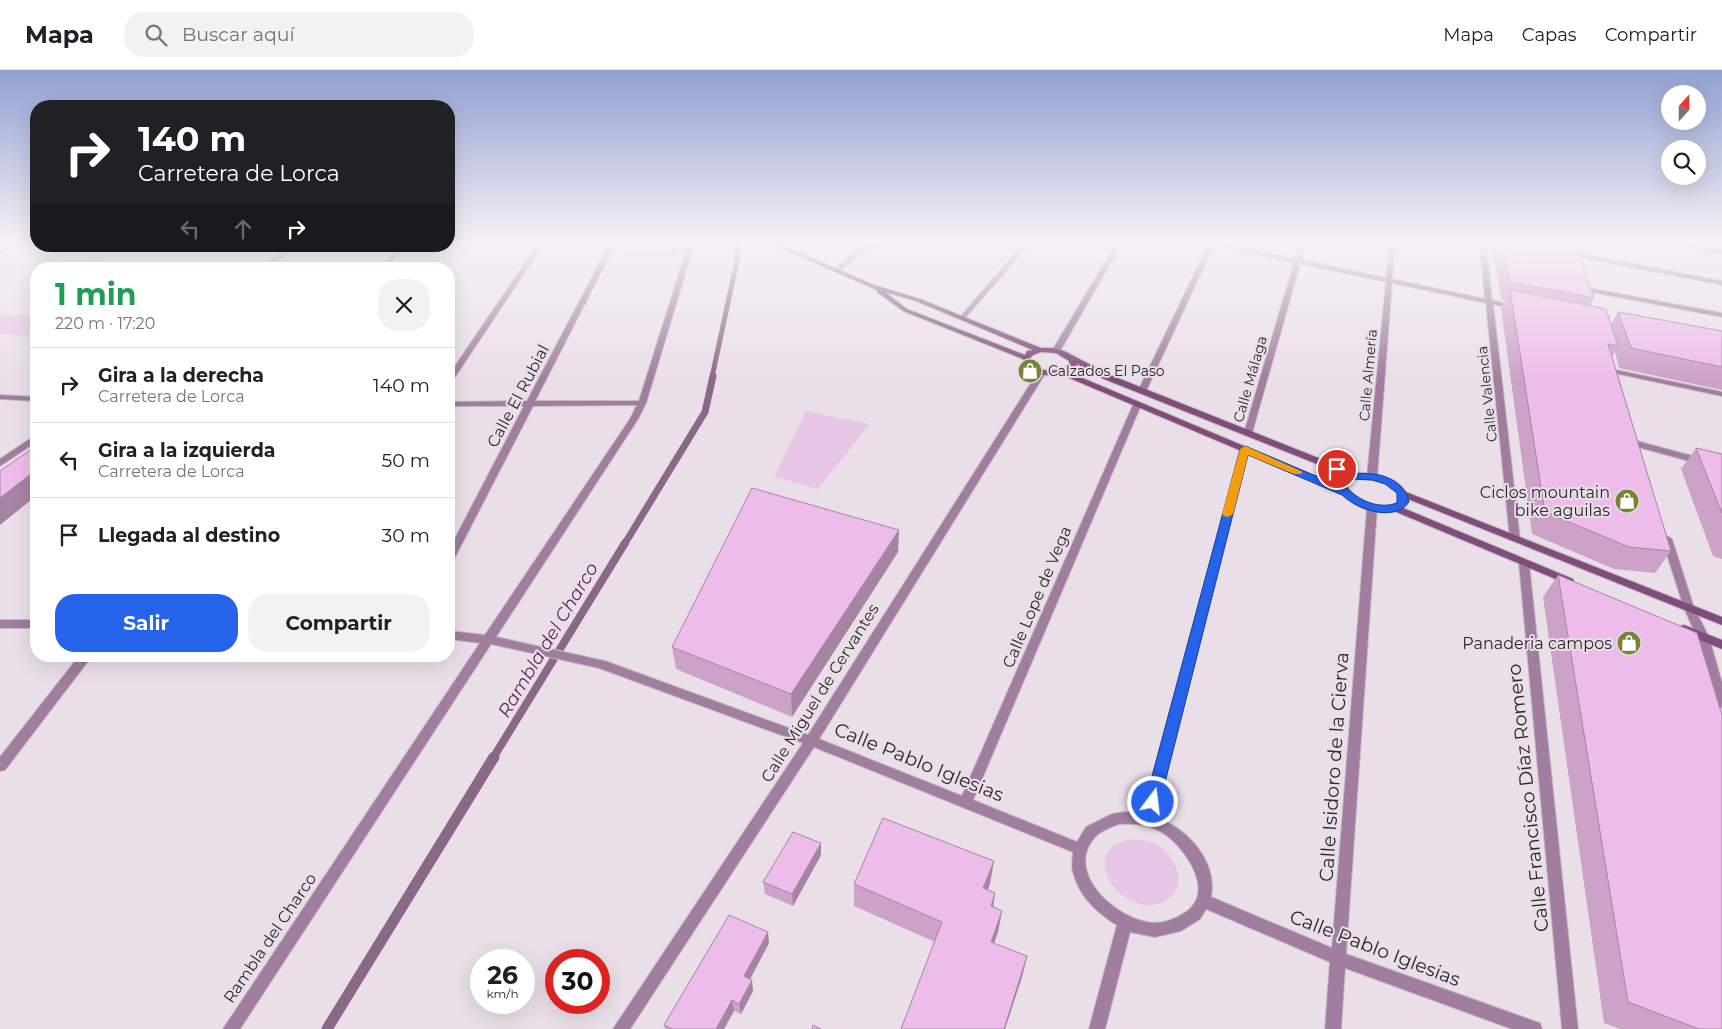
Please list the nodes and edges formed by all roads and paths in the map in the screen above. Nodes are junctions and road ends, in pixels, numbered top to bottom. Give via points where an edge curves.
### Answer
1 (510, 290) edge
2 (590, 290) edge
3 (677, 290) edge
4 (877, 290) edge
5 (884, 290) edge
6 (987, 290) edge
7 (1092, 290) edge
8 (1190, 290) edge
9 (1289, 290) edge
10 (1388, 290) edge
11 (1428, 290) edge
12 (1488, 290) edge
13 (1588, 290) edge
14 (1489, 302) junction
15 (1525, 309) edge
16 (1722, 315) edge
17 (963, 317) junction
18 (1040, 350) junction
19 (1056, 351) junction
20 (1026, 358) junction
21 (1072, 359) junction
22 (455, 371) edge
23 (1042, 372) junction
24 (1062, 372) junction
25 (1617, 380) edge
26 (1142, 389) junction
27 (1722, 394) edge
28 (0, 397) edge
29 (30, 399) edge
30 (532, 403) junction
31 (642, 403) junction
32 (455, 404) edge
33 (1137, 404) junction
34 (1248, 433) junction
35 (30, 442) edge
36 (1245, 449) junction
37 (1640, 454) edge
38 (0, 463) edge
39 (1722, 467) edge
40 (1355, 476) junction
41 (1372, 477) junction
42 (1346, 492) junction
43 (1403, 494) junction
44 (1372, 508) junction
45 (1395, 508) junction
46 (1663, 528) edge
47 (1515, 540) junction
48 (455, 548) edge
49 (1524, 563) junction
50 (1578, 585) edge
51 (1689, 608) junction
52 (1722, 621) edge
53 (0, 624) edge
54 (30, 624) edge
55 (1676, 626) edge
56 (455, 636) edge
57 (1703, 637) junction
58 (490, 639) junction
59 (1722, 645) edge
60 (81, 662) edge
61 (1722, 703) edge
62 (811, 741) junction
63 (0, 766) edge
64 (966, 802) junction
65 (1148, 820) junction
66 (1080, 849) junction
67 (1203, 900) junction
68 (1125, 923) junction
69 (1338, 958) junction
70 (230, 1029) edge
71 (621, 1029) edge
72 (1097, 1029) edge
73 (1333, 1029) edge
74 (1534, 1029) edge
75 (1570, 1029) edge

1 - 22 street
2 - 30 street, Calle El Rubial
3 - 31 street, Rambla del Charco
4 - 20 main road via 905,310
5 - 17 main road
6 - 17 street
7 - 19 street
8 - 26 street
9 - 34 street, Calle Málaga
10 - 41 street, Calle Almería
11 - 14 street
12 - 14 street, Calle Valencia
13 - 16 street
14 - 15 street
14 - 47 street, Calle Valencia
17 - 18 main road
18 - 19 main road
18 - 20 main road
19 - 21 main road
20 - 23 main road via 1028,365
21 - 24 main road via 1073,366
21 - 26 main road
23 - 24 main road
23 - 62 street, Calle Miguel de Cervantes
24 - 33 main road
25 - 27 street via 1612,367
26 - 34 main road
28 - 29 street
30 - 31 street
30 - 32 street
30 - 48 street, Calle El Rubial
31 - 58 street, Rambla del Charco
33 - 36 main road
33 - 64 street, Calle Lope de Vega
34 - 40 main road
35 - 38 street
36 - 42 main road
36 - 65 street
37 - 39 street via 1636,440
40 - 41 main road
40 - 42 main road via 1345,481
41 - 43 main road via 1394,485
42 - 44 main road via 1357,502
43 - 45 main road via 1404,502
43 - 47 main road
44 - 45 main road
44 - 69 street, Calle Isidoro de la Cierva
45 - 49 main road
46 - 51 street
47 - 51 main road
49 - 50 main road
49 - 75 street, Calle Francisco Díaz Romero
51 - 52 main road
51 - 57 street
53 - 54 street
55 - 57 main road
56 - 58 street, Calle Pablo Iglesias
57 - 59 main road
57 - 61 street
58 - 62 street, Calle Pablo Iglesias via 601,664
58 - 70 street, Rambla del Charco
60 - 63 street
62 - 64 street, Calle Pablo Iglesias
62 - 71 street, Calle Miguel de Cervantes
64 - 66 street, Calle Pablo Iglesias
65 - 66 street via 1127,817 1104,822 1086,836
65 - 67 street via 1169,830 1193,852 1204,875
66 - 68 street via 1079,871 1086,890 1101,908
67 - 68 street via 1194,916 1177,926 1156,930
67 - 69 street, Calle Pablo Iglesias
68 - 72 street
69 - 73 street, Calle Isidoro de la Cierva
69 - 74 street, Calle Pablo Iglesias

